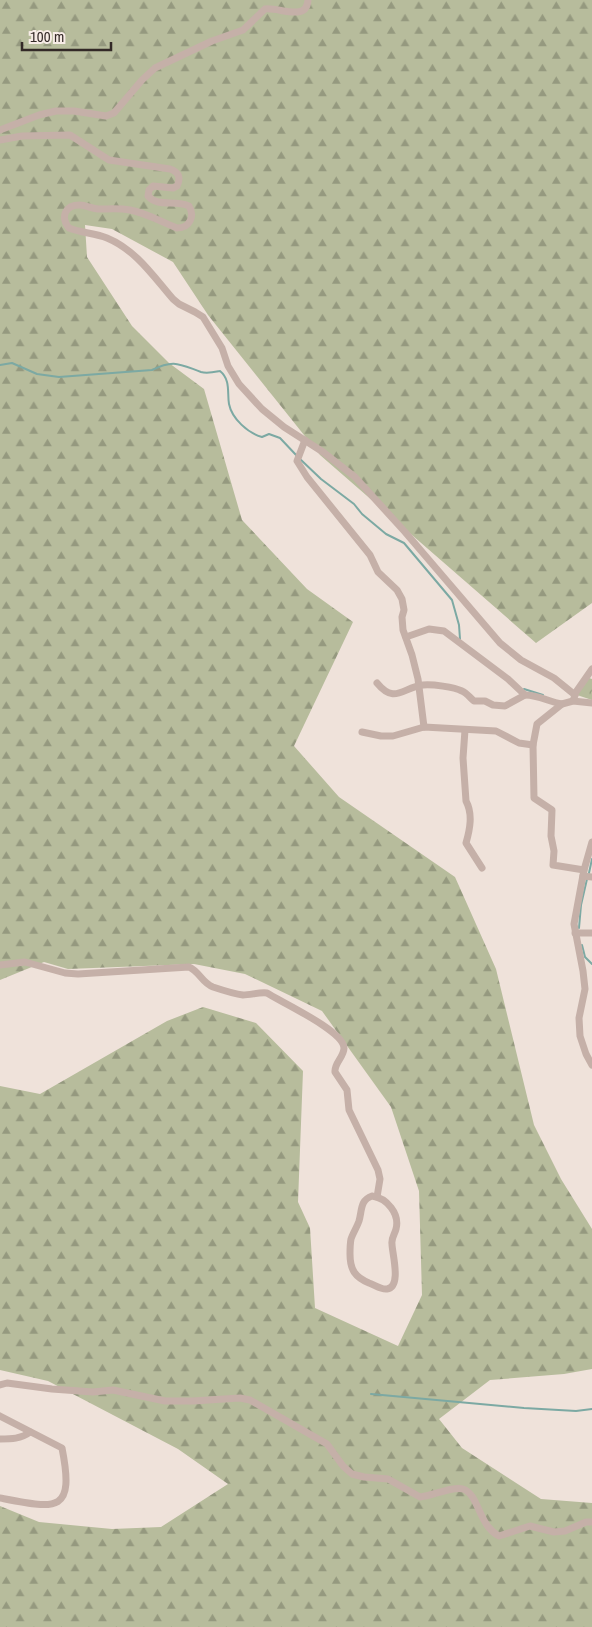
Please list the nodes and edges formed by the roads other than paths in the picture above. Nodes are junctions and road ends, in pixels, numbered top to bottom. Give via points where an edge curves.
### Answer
1 (308, 0) edge
2 (0, 130) edge
3 (0, 140) edge
4 (305, 440) junction
5 (406, 637) junction
6 (592, 669) edge
7 (377, 683) dead end
8 (418, 686) junction
9 (525, 694) junction
10 (574, 698) junction
11 (592, 703) edge
12 (562, 704) junction
13 (424, 727) junction
14 (465, 730) junction
15 (362, 732) dead end
16 (533, 745) junction
17 (592, 842) edge
18 (482, 868) dead end
19 (584, 873) junction
20 (592, 876) edge
21 (575, 933) junction
22 (592, 933) edge
23 (0, 965) edge
24 (592, 1065) edge
25 (377, 1197) junction
26 (0, 1385) edge
27 (0, 1416) edge
28 (30, 1432) junction
29 (0, 1439) edge
30 (0, 1498) edge
31 (592, 1522) edge

1 - 2 street via 304,11 297,13 265,9 243,30 155,68 118,110 109,115 56,111
3 - 4 street via 70,135 109,160 176,172 179,178 177,186 153,186 148,196 156,202 178,202 189,206 192,218 187,226 177,228 130,210 82,205 67,209 64,220 69,228 105,237 128,249 173,300 203,317 239,384 274,419
4 - 5 street via 297,462 370,555 378,572 397,590 404,610 402,618
4 - 10 street via 355,478 500,643 521,660 554,678
5 - 8 street
5 - 9 street via 429,629 444,631
6 - 10 street
7 - 8 street via 394,695
8 - 9 street via 432,685 463,691 474,701 505,706
8 - 13 street
9 - 12 street
10 - 11 street
10 - 12 street
12 - 16 street via 539,721
13 - 14 street
13 - 15 street via 393,736
14 - 16 street via 496,731 518,743
14 - 18 street via 463,758 470,825 466,843
16 - 19 street via 534,798 550,807 553,814 553,865
17 - 19 street
19 - 20 street
19 - 21 street
21 - 22 street
21 - 24 street via 584,989 579,1018 580,1036
23 - 25 street via 25,962 78,974 189,967 211,986 241,995 262,992 323,1024 344,1045 335,1072 347,1090 350,1110 378,1170
25 - 25 street via 367,1198 364,1202 350,1242 350,1263 359,1278 386,1289 394,1283 395,1260 391,1242 396,1220 392,1207
26 - 31 street via 7,1383 93,1392 113,1390 165,1400 250,1400 327,1444 352,1474 388,1479 420,1497 464,1489 473,1496 486,1526 499,1536 530,1526 554,1532
27 - 28 street
28 - 29 street via 17,1438
28 - 30 street via 62,1448 66,1468 65,1493 60,1501 53,1504

